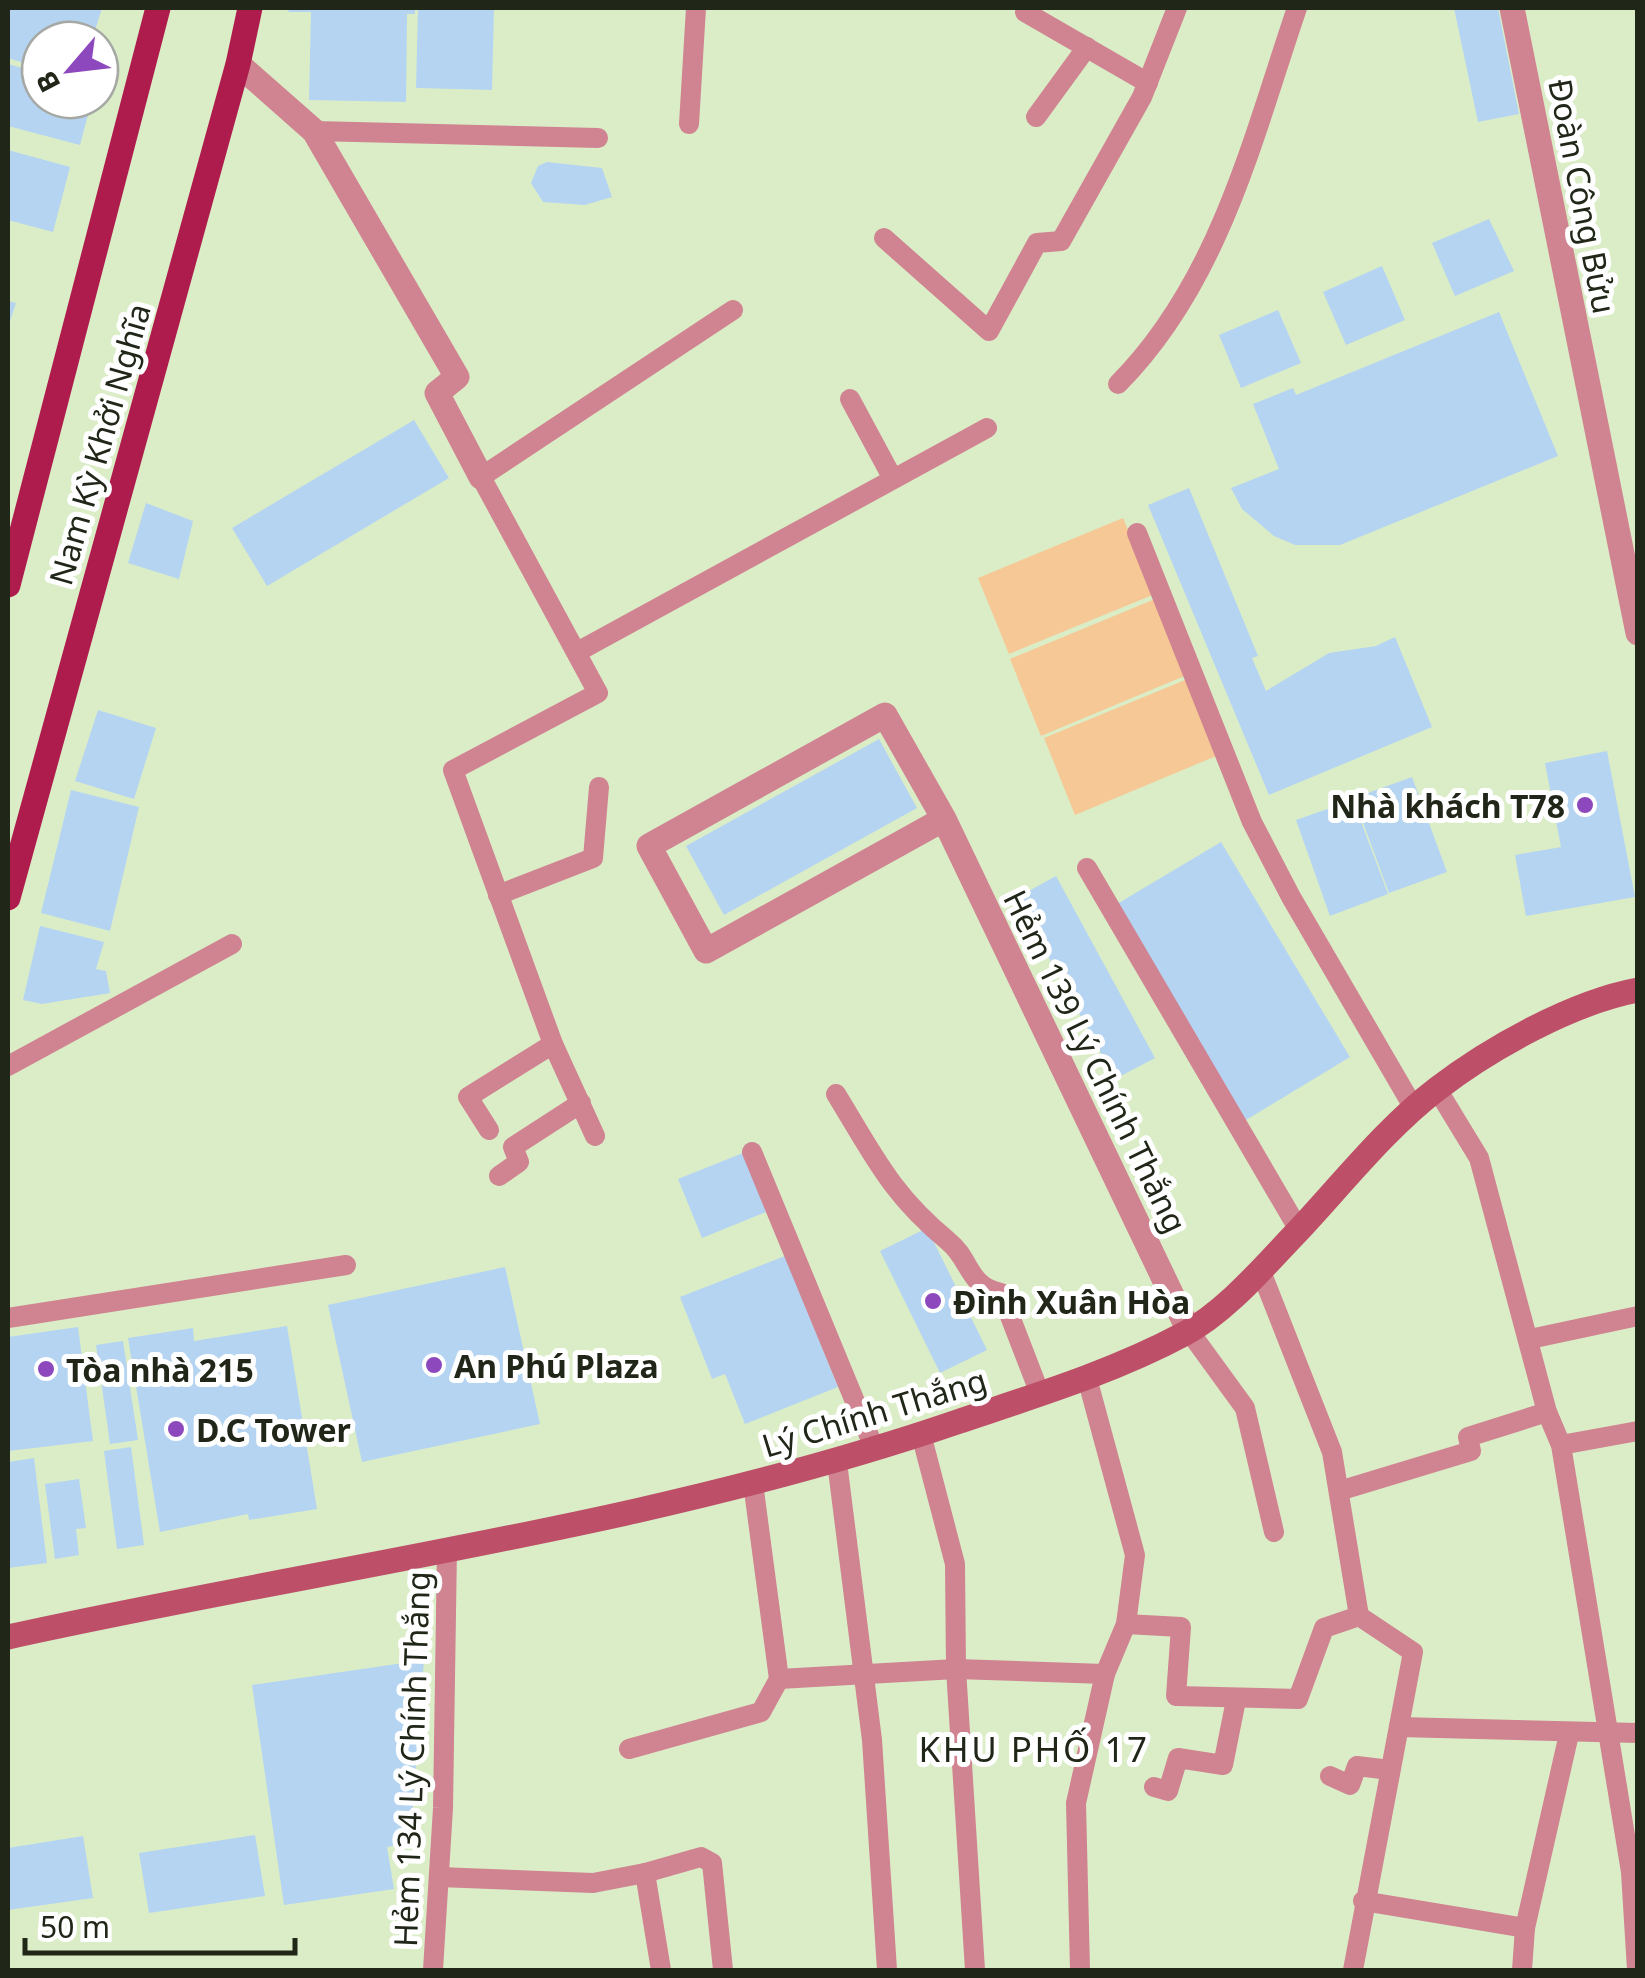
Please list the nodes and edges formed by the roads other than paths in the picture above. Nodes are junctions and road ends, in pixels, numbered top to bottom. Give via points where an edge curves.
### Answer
1 (158, 8) edge
2 (250, 8) edge
3 (696, 8) edge
4 (1177, 8) edge
5 (1296, 8) edge
6 (1512, 8) edge
7 (1025, 12) dead end
8 (1086, 47) junction
9 (238, 64) junction
10 (1148, 83) junction
11 (1036, 117) dead end
12 (688, 124) dead end
13 (314, 131) junction
14 (598, 138) dead end
15 (884, 238) dead end
16 (733, 310) dead end
17 (1118, 384) dead end
18 (850, 400) dead end
19 (987, 428) dead end
20 (481, 477) junction
21 (893, 479) junction
22 (1137, 533) dead end
23 (8, 585) edge
24 (1638, 633) edge
25 (579, 652) junction
26 (599, 786) dead end
27 (944, 819) junction
28 (1086, 868) dead end
29 (498, 894) junction
30 (8, 898) edge
31 (232, 944) dead end
32 (1638, 990) edge
33 (553, 1044) junction
34 (8, 1066) edge
35 (1437, 1089) junction
36 (836, 1094) dead end
37 (581, 1103) junction
38 (1415, 1110) junction
39 (489, 1130) dead end
40 (596, 1136) dead end
41 (752, 1152) dead end
42 (499, 1176) dead end
43 (1299, 1230) junction
44 (346, 1266) dead end
45 (1260, 1270) junction
46 (1638, 1316) edge
47 (8, 1318) edge
48 (1189, 1332) junction
49 (1530, 1339) junction
50 (1087, 1378) junction
51 (1040, 1394) junction
52 (1547, 1412) junction
53 (1638, 1431) edge
54 (921, 1434) junction
55 (1561, 1445) junction
56 (875, 1450) junction
57 (837, 1462) junction
58 (753, 1483) junction
59 (1339, 1490) junction
60 (1274, 1532) dead end
61 (448, 1548) junction
62 (1360, 1616) junction
63 (1126, 1624) junction
64 (8, 1637) edge
65 (956, 1669) junction
66 (865, 1674) junction
67 (1105, 1674) junction
68 (779, 1679) junction
69 (1236, 1700) junction
70 (1399, 1727) junction
71 (1638, 1733) edge
72 (1569, 1734) junction
73 (1608, 1735) junction
74 (629, 1749) dead end
75 (1390, 1770) junction
76 (1330, 1776) dead end
77 (1154, 1788) dead end
78 (645, 1872) junction
79 (439, 1877) junction
80 (1363, 1901) junction
81 (1634, 1914) edge
82 (1525, 1928) junction
83 (433, 1970) edge
84 (661, 1970) edge
85 (723, 1970) edge
86 (887, 1970) edge
87 (975, 1970) edge
88 (1080, 1970) edge
89 (1353, 1970) edge
90 (1522, 1970) edge
91 (1637, 1970) edge

1 - 23 main road, Nam Kỳ Khởi Nghĩa
2 - 9 main road, Nam Kỳ Khởi Nghĩa
3 - 12 lane
4 - 10 lane
5 - 17 lane via 1219,237 1154,347
6 - 24 street, Đoàn Công Bửu
7 - 8 lane
8 - 10 lane
8 - 11 lane
9 - 13 street
9 - 30 main road, Nam Kỳ Khởi Nghĩa
10 - 15 lane via 1060,240 1038,243 989,331
13 - 14 lane
13 - 20 street via 456,377 437,392
16 - 20 lane
18 - 21 lane
19 - 21 lane
20 - 25 lane
21 - 25 lane
22 - 38 lane via 1252,822
25 - 29 lane via 598,693 453,770
26 - 29 lane via 593,858
27 - 27 street, Hẻm 139 Lý Chính Thắng via 706,951 649,846 885,715
27 - 48 street, Hẻm 139 Lý Chính Thắng
28 - 43 lane
29 - 33 lane
31 - 34 lane
32 - 35 main road, Lý Chính Thắng via 1596,998
33 - 37 lane
33 - 39 lane via 468,1097
35 - 38 main road, Lý Chính Thắng
35 - 49 lane via 1479,1158
36 - 51 lane via 897,1195 950,1242 977,1282 1000,1293
37 - 40 lane
37 - 42 lane via 513,1146 519,1162
38 - 43 main road, Lý Chính Thắng
41 - 56 lane
43 - 45 main road, Lý Chính Thắng
44 - 47 lane
45 - 48 main road, Lý Chính Thắng
45 - 59 lane via 1332,1452
46 - 49 lane
48 - 50 main road, Lý Chính Thắng
48 - 60 lane via 1245,1408
49 - 52 lane
50 - 51 main road, Lý Chính Thắng
50 - 63 lane via 1135,1556
51 - 54 main road, Lý Chính Thắng
52 - 55 lane
52 - 59 lane via 1468,1437 1471,1451
53 - 55 lane
54 - 56 main road, Lý Chính Thắng
54 - 65 lane via 955,1564
55 - 73 lane
56 - 57 main road, Lý Chính Thắng
57 - 58 main road, Lý Chính Thắng
57 - 66 lane
58 - 61 main road, Lý Chính Thắng
58 - 68 lane
59 - 62 lane
61 - 64 main road, Lý Chính Thắng
61 - 79 lane, Hẻm 134 Lý Chính Thắng
62 - 69 lane via 1324,1628 1298,1699
62 - 70 lane via 1413,1652
63 - 67 lane
63 - 69 lane via 1181,1627 1176,1696
65 - 66 lane
65 - 67 lane
65 - 87 lane
66 - 68 lane
66 - 86 lane
67 - 88 lane via 1076,1803
68 - 74 lane via 761,1712
69 - 77 lane via 1223,1765 1178,1758 1168,1791
70 - 72 lane
70 - 75 lane
71 - 73 lane
72 - 73 lane
72 - 82 lane
73 - 81 lane
75 - 76 lane via 1357,1766 1350,1785
75 - 80 lane
78 - 79 lane via 593,1883
78 - 84 lane
78 - 85 lane via 701,1857 712,1863
79 - 83 lane, Hẻm 134 Lý Chính Thắng
80 - 82 lane
80 - 89 lane
81 - 91 lane
82 - 90 lane

